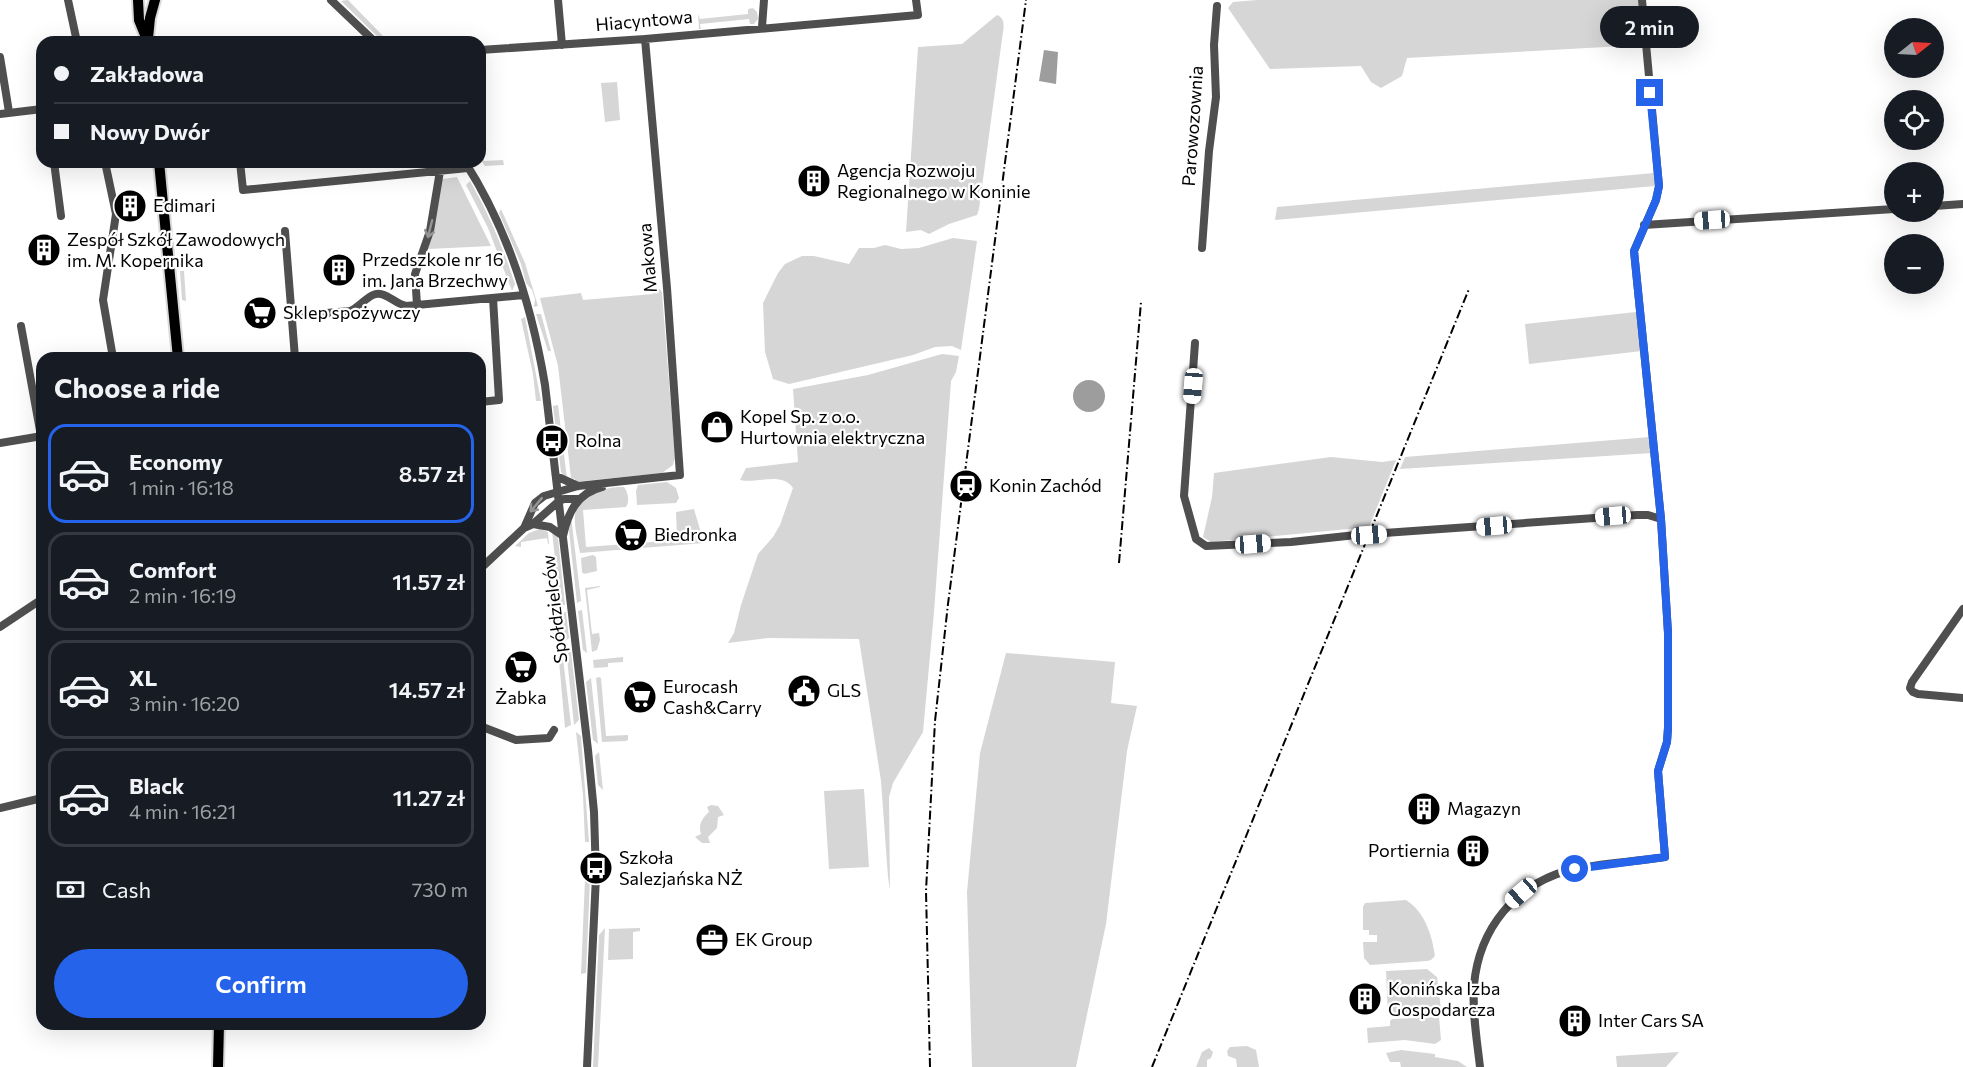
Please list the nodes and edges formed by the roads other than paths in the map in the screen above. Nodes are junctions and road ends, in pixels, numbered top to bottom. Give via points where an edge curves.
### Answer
1 (68, 0) edge
2 (138, 0) edge
3 (146, 0) edge
4 (155, 0) edge
5 (331, 0) edge
6 (558, 0) edge
7 (764, 0) edge
8 (916, 0) edge
9 (1642, 0) edge
10 (1217, 6) dead end
11 (762, 27) junction
12 (76, 36) edge
13 (146, 36) edge
14 (147, 36) edge
15 (148, 36) edge
16 (369, 36) edge
17 (645, 39) junction
18 (562, 45) junction
19 (486, 50) edge
20 (0, 57) edge
21 (36, 110) edge
22 (5, 113) edge
23 (55, 168) edge
24 (106, 168) edge
25 (160, 168) edge
26 (241, 168) edge
27 (454, 168) edge
28 (469, 168) edge
29 (440, 171) junction
30 (1963, 204) edge
31 (1944, 205) edge
32 (1884, 210) edge
33 (61, 216) dead end
34 (1644, 225) junction
35 (285, 231) dead end
36 (1202, 248) dead end
37 (524, 295) junction
38 (493, 298) junction
39 (417, 305) junction
40 (291, 316) junction
41 (21, 326) dead end
42 (1195, 343) dead end
43 (112, 352) edge
44 (177, 352) edge
45 (294, 352) edge
46 (486, 401) edge
47 (36, 405) edge
48 (36, 437) edge
49 (0, 443) edge
50 (556, 476) junction
51 (620, 482) junction
52 (578, 486) junction
53 (558, 497) junction
54 (579, 499) junction
55 (1661, 519) junction
56 (533, 524) junction
57 (524, 528) junction
58 (563, 536) junction
59 (486, 563) edge
60 (36, 603) edge
61 (1963, 609) edge
62 (0, 627) edge
63 (1963, 698) edge
64 (486, 728) edge
65 (554, 730) dead end
66 (36, 799) edge
67 (0, 808) edge
68 (219, 1030) edge
69 (218, 1067) edge
70 (587, 1067) edge
71 (1480, 1067) edge

1 - 12 street
2 - 13 main road via 139,20
3 - 14 main road
4 - 15 main road
5 - 16 street
6 - 18 street
7 - 11 street
8 - 11 street, Hiacyntowa via 918,15
9 - 34 street via 1659,186
10 - 36 street, Parowozownia via 1215,97
11 - 17 street, Hiacyntowa
17 - 18 street, Hiacyntowa
17 - 51 street, Makowa via 680,475
18 - 19 street, Hiacyntowa
20 - 22 street
21 - 22 street
23 - 33 street
24 - 43 street via 116,214 103,306
25 - 44 main road
26 - 29 street via 243,190
27 - 29 street
28 - 37 street, Spółdzielców via 502,232
29 -> 39 street via 430,231 415,274
30 - 31 street
32 - 34 street
34 - 55 street via 1634,251
35 - 40 street
37 - 38 street
37 - 50 street, Spółdzielców via 541,362
38 - 39 street
38 - 46 street via 499,400
39 - 40 street via 399,305 377,294 350,311
40 - 45 street
41 - 47 street
42 - 55 street via 1184,496 1197,539 1206,546 1637,515
48 - 49 street
50 - 52 street
50 - 53 street, Spółdzielców
51 - 52 street
51 - 54 street via 597,488
52 - 53 street
53 - 54 street
53 - 56 street
53 -> 57 street via 544,496 535,503
53 - 58 street, Spółdzielców
54 - 58 street via 567,519
55 - 71 street via 1668,633 1668,728 1658,771 1665,857 1554,875 1521,893 1501,913 1482,948 1474,983
56 - 57 street
56 - 58 street via 550,527
57 - 59 street
58 - 70 street, Spółdzielców via 595,822
60 - 62 street
61 - 63 street via 1910,688 1918,694
64 - 65 street via 516,740 549,738
66 - 67 street
68 - 69 main road

